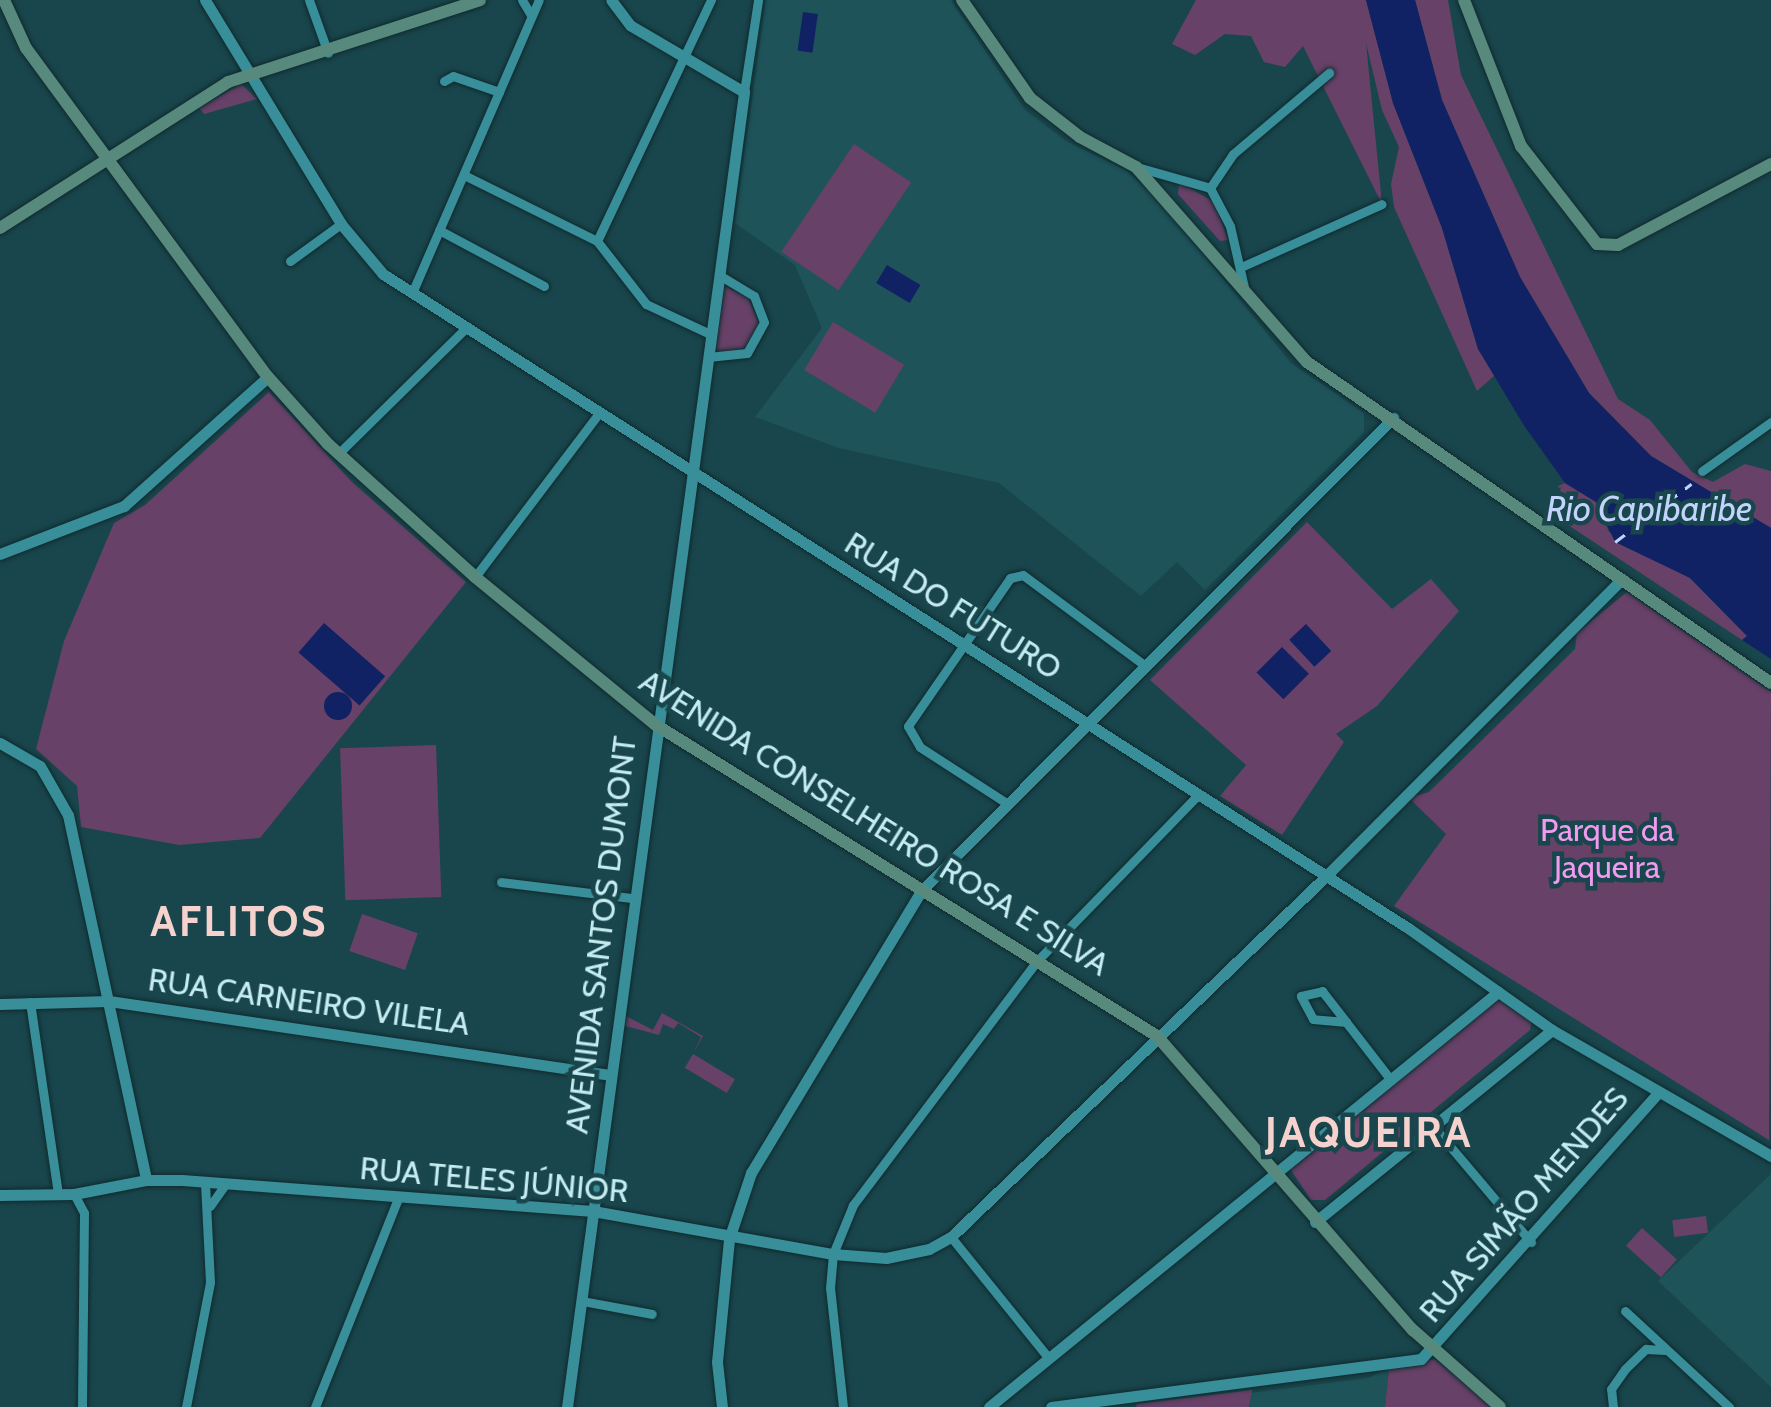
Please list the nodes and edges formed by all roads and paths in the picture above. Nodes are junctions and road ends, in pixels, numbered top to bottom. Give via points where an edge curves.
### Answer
1 (205, 0) edge
2 (309, 0) edge
3 (480, 0) edge
4 (522, 0) edge
5 (539, 0) edge
6 (610, 0) edge
7 (711, 0) edge
8 (758, 0) edge
9 (962, 0) edge
10 (1464, 0) edge
11 (3, 6) edge
12 (531, 16) junction
13 (328, 53) junction
14 (681, 57) junction
15 (250, 74) junction
16 (1329, 74) dead end
17 (444, 81) dead end
18 (499, 92) junction
19 (744, 92) junction
20 (111, 161) junction
21 (1771, 164) edge
22 (1136, 166) junction
23 (464, 175) junction
24 (1210, 188) junction
25 (1382, 204) dead end
26 (342, 224) junction
27 (0, 228) edge
28 (439, 230) junction
29 (597, 241) junction
30 (290, 261) dead end
31 (1241, 267) junction
32 (719, 275) junction
33 (544, 286) dead end
34 (1244, 287) junction
35 (412, 293) junction
36 (467, 327) junction
37 (710, 334) junction
38 (708, 357) junction
39 (268, 377) junction
40 (599, 414) junction
41 (1393, 418) junction
42 (1771, 422) edge
43 (338, 454) junction
44 (690, 470) junction
45 (1702, 471) dead end
46 (0, 554) edge
47 (474, 577) junction
48 (1622, 579) junction
49 (960, 647) junction
50 (1144, 666) junction
51 (1771, 683) edge
52 (1088, 722) junction
53 (656, 725) junction
54 (0, 743) edge
55 (1197, 796) junction
56 (1008, 804) junction
57 (1324, 878) junction
58 (501, 882) dead end
59 (922, 890) junction
60 (631, 898) junction
61 (1037, 961) junction
62 (1498, 992) junction
63 (109, 1001) junction
64 (30, 1002) junction
65 (0, 1004) edge
66 (1346, 1022) junction
67 (1552, 1030) junction
68 (1156, 1036) junction
69 (610, 1074) junction
70 (1391, 1080) junction
71 (1656, 1094) junction
72 (1433, 1126) junction
73 (1771, 1156) edge
74 (1274, 1174) junction
75 (146, 1180) junction
76 (205, 1184) junction
77 (224, 1186) junction
78 (94, 1191) junction
79 (58, 1194) junction
80 (74, 1194) junction
81 (0, 1195) edge
82 (398, 1198) junction
83 (210, 1206) junction
84 (593, 1211) junction
85 (84, 1213) junction
86 (1315, 1222) junction
87 (952, 1237) junction
88 (730, 1239) junction
89 (1531, 1242) junction
90 (833, 1254) junction
91 (582, 1302) junction
92 (1626, 1311) dead end
93 (652, 1314) dead end
94 (1433, 1351) junction
95 (1672, 1354) junction
96 (1047, 1356) junction
97 (993, 1404) edge
98 (82, 1407) edge
99 (186, 1407) edge
100 (315, 1407) edge
101 (567, 1407) edge
102 (722, 1407) edge
103 (843, 1407) edge
104 (1052, 1407) edge
105 (1500, 1407) edge
106 (1612, 1407) edge
107 (1729, 1407) edge

1 - 15 street, RUA DO FUTURO
2 - 13 street
3 - 13 main road
4 - 12 street
5 - 12 street
6 - 14 street via 630,25
7 - 14 street
8 - 19 street
9 - 22 main road via 1030,98 1080,137
10 - 21 main road via 1521,146 1598,244 1618,245
11 - 20 main road, AVENIDA CONSELHEIRO ROSA E SILVA via 26,48
12 - 18 street
13 - 15 main road
14 - 19 street
14 - 29 street
15 - 20 main road
15 - 26 street, RUA DO FUTURO
16 - 24 street via 1234,154
17 - 18 street via 453,76
18 - 23 street
19 - 32 street, AVENIDA SANTOS DUMONT
20 - 27 main road
20 - 39 main road, AVENIDA CONSELHEIRO ROSA E SILVA
22 - 24 street
22 - 34 main road
23 - 28 street
23 - 29 street
24 - 31 street
25 - 31 street
26 - 30 street
26 - 35 street, RUA DO FUTURO via 372,264
28 - 33 street
28 - 35 street
29 - 37 street via 646,304
31 - 34 street
32 - 37 street, AVENIDA SANTOS DUMONT
32 - 38 street via 754,296 764,322 746,353
34 - 41 main road via 1292,349
35 - 36 street, RUA DO FUTURO
36 - 40 street, RUA DO FUTURO
36 - 43 street
37 - 38 street, AVENIDA SANTOS DUMONT
38 - 44 street, AVENIDA SANTOS DUMONT
39 - 43 main road, AVENIDA CONSELHEIRO ROSA E SILVA
39 - 46 street via 124,506
40 - 44 street, RUA DO FUTURO
40 - 47 street
41 - 48 main road
41 - 50 street
42 - 45 street
43 - 47 main road, AVENIDA CONSELHEIRO ROSA E SILVA
44 - 49 street, RUA DO FUTURO
44 - 53 street, AVENIDA SANTOS DUMONT
47 - 53 main road, AVENIDA CONSELHEIRO ROSA E SILVA
48 - 51 main road
48 - 57 street
49 - 50 street via 1018,574
49 - 52 street, RUA DO FUTURO
49 - 56 street via 911,720 909,734
50 - 52 street
52 - 55 street, RUA DO FUTURO
52 - 56 street
53 - 59 main road, AVENIDA CONSELHEIRO ROSA E SILVA
53 - 60 street, AVENIDA SANTOS DUMONT
54 - 63 street via 52,779 78,856
55 - 57 street, RUA DO FUTURO
55 - 61 street
56 - 59 street
57 - 62 street, RUA DO FUTURO
57 - 68 street
58 - 60 street
59 - 61 main road, AVENIDA CONSELHEIRO ROSA E SILVA
59 - 88 street via 751,1174
60 - 69 street, AVENIDA SANTOS DUMONT
61 - 68 main road, AVENIDA CONSELHEIRO ROSA E SILVA
61 - 90 street via 897,1139 853,1205
62 - 67 street, RUA DO FUTURO
62 - 70 street
63 - 64 street, RUA CARNEIRO VILELA
63 - 69 street, RUA CARNEIRO VILELA
63 - 75 street
64 - 65 street, RUA CARNEIRO VILELA
64 - 79 street
66 - 66 street via 1322,991 1301,996 1313,1019
66 - 70 street
67 - 71 street, RUA DO FUTURO
67 - 72 street
68 - 74 main road, AVENIDA CONSELHEIRO ROSA E SILVA
68 - 87 street
69 - 84 street, AVENIDA SANTOS DUMONT
70 - 74 street
71 - 73 street, RUA DO FUTURO
71 - 89 street, RUA SIMÃO MENDES
72 - 86 street
72 - 89 street
74 - 86 main road, AVENIDA CONSELHEIRO ROSA E SILVA
74 - 96 street
75 - 76 street, RUA TELES JÚNIOR
75 - 78 street, RUA TELES JÚNIOR
76 - 77 street, RUA TELES JÚNIOR
76 - 83 street
77 - 82 street, RUA TELES JÚNIOR
77 - 83 street
78 - 80 street, RUA TELES JÚNIOR
78 - 85 street
79 - 80 street, RUA TELES JÚNIOR
79 - 81 street, RUA TELES JÚNIOR
80 - 85 street
82 - 84 street, RUA TELES JÚNIOR
82 - 100 street
83 - 99 street via 210,1282
84 - 88 street, RUA TELES JÚNIOR
84 - 91 street, AVENIDA SANTOS DUMONT
85 - 98 street
86 - 94 main road, AVENIDA CONSELHEIRO ROSA E SILVA
87 - 90 street, RUA TELES JÚNIOR via 886,1258
87 - 96 street
88 - 90 street, RUA TELES JÚNIOR
88 - 102 street via 718,1362
89 - 94 street, RUA SIMÃO MENDES
90 - 103 street via 830,1288
91 - 93 street
91 - 101 street, AVENIDA SANTOS DUMONT
92 - 95 street
94 - 104 street via 1378,1368
94 - 105 main road, AVENIDA CONSELHEIRO ROSA E SILVA
95 - 106 street via 1652,1347 1614,1382
95 - 107 street
96 - 97 street

